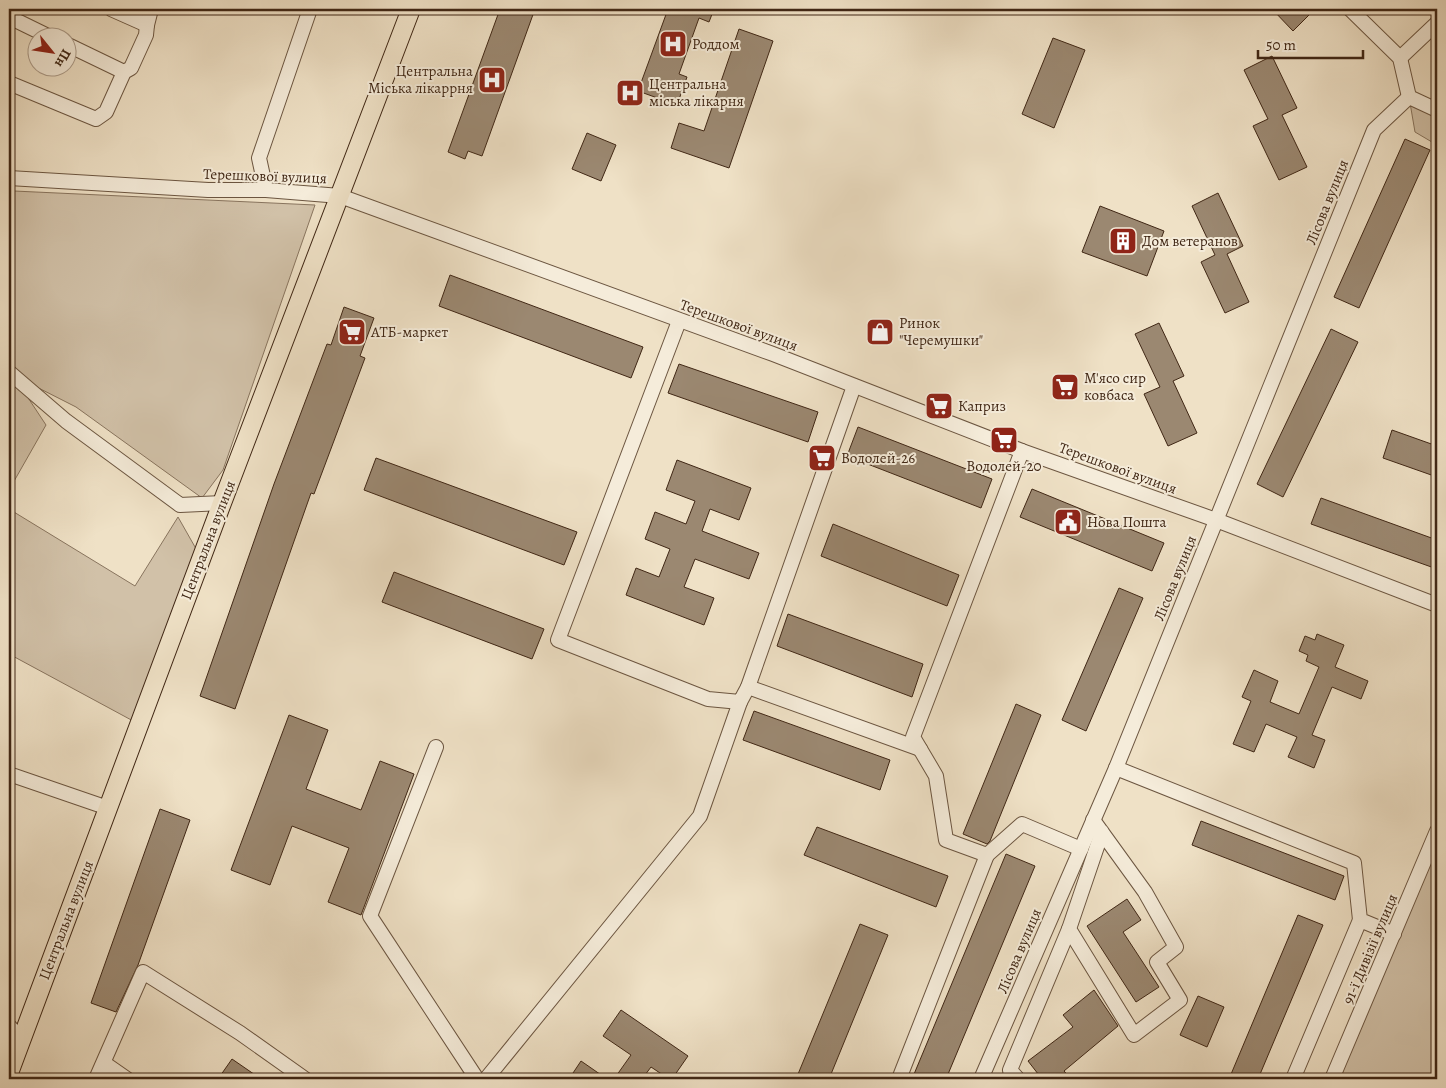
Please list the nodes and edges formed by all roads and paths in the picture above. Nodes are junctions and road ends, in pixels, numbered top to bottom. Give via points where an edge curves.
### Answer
1 (111, 9) edge
2 (152, 9) edge
3 (310, 9) edge
4 (410, 9) edge
5 (1350, 9) edge
6 (9, 17) edge
7 (1437, 23) edge
8 (147, 24) junction
9 (32, 28) edge
10 (78, 50) edge
11 (1400, 58) junction
12 (124, 72) junction
13 (9, 83) edge
14 (1409, 97) junction
15 (1437, 110) edge
16 (9, 178) edge
17 (266, 190) junction
18 (340, 196) junction
19 (679, 321) junction
20 (9, 372) edge
21 (854, 386) junction
22 (1022, 450) junction
23 (222, 503) junction
24 (1216, 520) junction
25 (1437, 605) edge
26 (748, 687) junction
27 (740, 702) junction
28 (436, 747) dead end
29 (920, 749) junction
30 (1116, 768) junction
31 (9, 774) edge
32 (108, 808) junction
33 (1093, 820) junction
34 (1437, 831) edge
35 (1102, 832) junction
36 (1081, 849) junction
37 (987, 856) junction
38 (1360, 920) junction
39 (1069, 929) junction
40 (1394, 934) junction
41 (9, 1026) edge
42 (21, 1039) junction
43 (104, 1063) junction
44 (9, 1073) edge
45 (96, 1079) edge
46 (127, 1079) edge
47 (304, 1079) edge
48 (477, 1079) edge
49 (486, 1079) edge
50 (899, 1079) edge
51 (981, 1079) edge
52 (1018, 1079) edge
53 (1293, 1079) edge
54 (1332, 1079) edge

1 - 8 street
2 - 8 street
3 - 17 street via 259,158
4 - 18 main road, Центральна вулиця
5 - 11 street
6 - 9 street
7 - 11 street
8 - 12 street via 146,35 131,68
10 - 12 street
11 - 14 street
12 - 13 street via 106,112 96,119
14 - 15 street
14 - 24 street, Лісова вулиця via 1374,130
16 - 17 street, Терешкової вулиця via 208,190
17 - 18 street, Терешкової вулиця
18 - 19 street, Терешкової вулиця
18 - 23 main road, Центральна вулиця
19 - 21 street, Терешкової вулиця
19 - 27 street via 558,640 708,699
20 - 23 street via 66,420 180,505
21 - 22 street, Терешкової вулиця
21 - 26 street
22 - 24 street, Терешкової вулиця
22 - 29 street via 913,737
23 - 32 main road, Центральна вулиця
24 - 25 street, Терешкової вулиця
24 - 30 street, Лісова вулиця
26 - 27 street
26 - 29 street
27 - 49 street via 700,816
28 - 48 street via 370,916
29 - 37 street via 936,776 946,840
30 - 33 street, Лісова вулиця
30 - 38 street via 1354,863
31 - 32 street
32 - 42 main road, Центральна вулиця
33 - 35 street
33 - 36 street, Лісова вулиця
34 - 40 street, 91-ї Дивізії вулиця
35 - 39 street
35 - 39 street via 1145,892 1176,948 1157,962 1180,1000 1134,1035
36 - 37 street via 1022,824
36 - 51 street, Лісова вулиця
37 - 50 street
38 - 40 street
38 - 53 street
39 - 52 street via 1010,1070
40 - 54 street, 91-ї Дивізії вулиця
41 - 42 street
42 - 44 main road, Центральна вулиця
43 - 45 street
43 - 46 street
43 - 47 street via 143,972 240,1033

